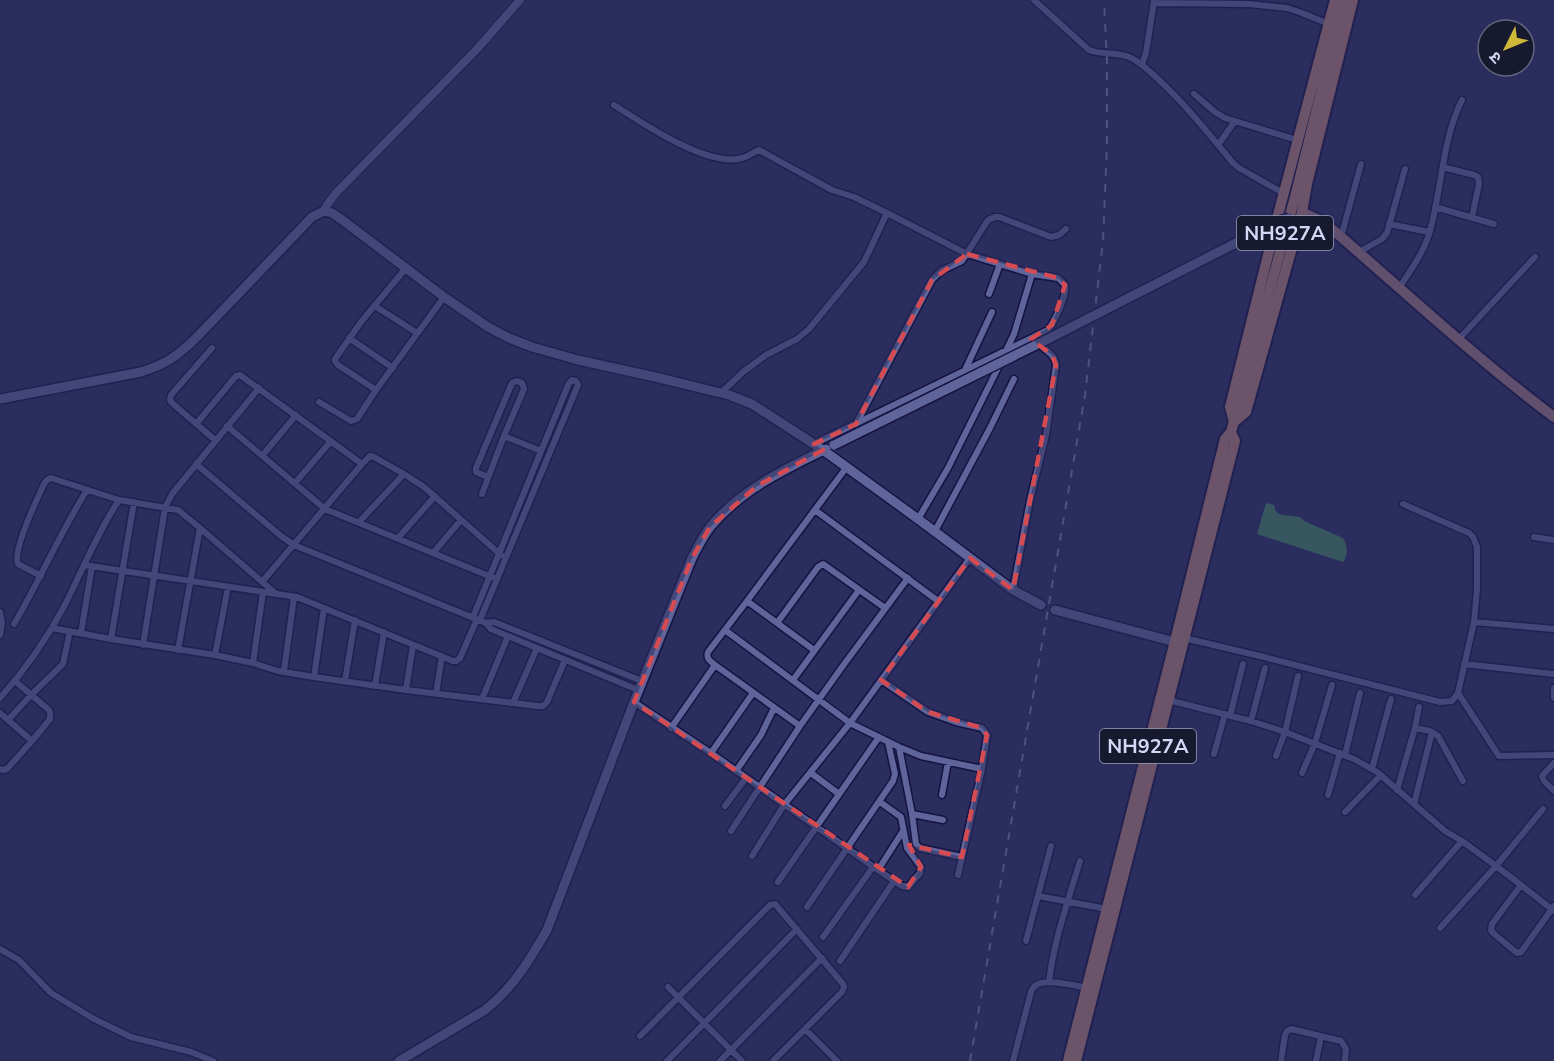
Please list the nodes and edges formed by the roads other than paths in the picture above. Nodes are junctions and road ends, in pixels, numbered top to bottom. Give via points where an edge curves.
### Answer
1 (520, 0) edge
2 (1034, 0) edge
3 (1335, 0) edge
4 (1344, 0) edge
5 (1353, 0) edge
6 (1154, 1) edge
7 (1214, 2) edge
8 (1329, 24) junction
9 (1142, 64) junction
10 (1194, 94) dead end
11 (1462, 100) dead end
12 (614, 105) dead end
13 (1235, 121) junction
14 (1297, 140) junction
15 (1218, 145) junction
16 (1361, 164) dead end
17 (1443, 167) junction
18 (1405, 169) dead end
19 (1283, 193) junction
20 (1435, 207) junction
21 (324, 211) junction
22 (1302, 212) junction
23 (887, 213) junction
24 (1472, 217) junction
25 (1289, 218) junction
26 (1389, 224) junction
27 (1494, 224) dead end
28 (1066, 229) dead end
29 (1430, 232) junction
30 (1341, 237) junction
31 (1359, 252) junction
32 (967, 254) junction
33 (1535, 257) dead end
34 (1000, 264) junction
35 (406, 268) junction
36 (1032, 274) junction
37 (1399, 288) junction
38 (989, 294) dead end
39 (444, 297) junction
40 (375, 306) junction
41 (992, 312) dead end
42 (417, 333) junction
43 (350, 338) junction
44 (1031, 339) junction
45 (1458, 340) junction
46 (212, 348) dead end
47 (1006, 352) junction
48 (393, 368) junction
49 (965, 370) junction
50 (1014, 379) dead end
51 (259, 388) junction
52 (376, 390) junction
53 (721, 393) junction
54 (0, 399) edge
55 (319, 402) dead end
56 (296, 415) junction
57 (1554, 417) edge
58 (1234, 422) junction
59 (196, 424) junction
60 (856, 424) junction
61 (227, 426) junction
62 (504, 436) junction
63 (215, 441) junction
64 (331, 441) junction
65 (814, 444) junction
66 (823, 450) junction
67 (541, 451) junction
68 (262, 456) junction
69 (196, 464) junction
70 (362, 464) junction
71 (846, 468) junction
72 (404, 474) junction
73 (488, 477) junction
74 (295, 483) junction
75 (87, 490) junction
76 (482, 494) dead end
77 (435, 496) junction
78 (119, 500) junction
79 (134, 502) junction
80 (1403, 504) dead end
81 (165, 508) junction
82 (325, 508) junction
83 (814, 510) junction
84 (918, 519) junction
85 (461, 520) junction
86 (359, 522) junction
87 (200, 528) junction
88 (935, 531) junction
89 (1534, 537) dead end
90 (398, 538) junction
91 (1554, 540) edge
92 (294, 545) junction
93 (434, 552) junction
94 (500, 554) junction
95 (970, 558) junction
96 (506, 560) junction
97 (84, 565) junction
98 (92, 566) junction
99 (122, 571) junction
100 (41, 576) junction
101 (155, 576) junction
102 (494, 578) junction
103 (908, 578) junction
104 (190, 581) junction
105 (262, 582) junction
106 (228, 586) junction
107 (859, 590) junction
108 (1013, 590) junction
109 (263, 592) junction
110 (275, 594) junction
111 (294, 597) junction
112 (747, 601) junction
113 (938, 601) junction
114 (1041, 605) dead end
115 (324, 608) junction
116 (885, 609) junction
117 (1055, 610) dead end
118 (0, 612) edge
119 (355, 620) junction
120 (479, 620) junction
121 (1473, 622) junction
122 (777, 623) junction
123 (14, 624) dead end
124 (52, 628) junction
125 (1554, 629) edge
126 (725, 630) junction
127 (70, 631) junction
128 (384, 632) junction
129 (81, 633) junction
130 (0, 635) edge
131 (508, 636) junction
132 (111, 639) junction
133 (1180, 640) junction
134 (143, 645) junction
135 (413, 645) junction
136 (537, 648) junction
137 (178, 650) junction
138 (814, 650) junction
139 (215, 656) junction
140 (442, 656) junction
141 (565, 660) junction
142 (253, 663) junction
143 (1244, 664) dead end
144 (1464, 664) junction
145 (715, 665) junction
146 (1265, 668) dead end
147 (284, 672) junction
148 (1554, 674) edge
149 (1298, 676) dead end
150 (314, 677) junction
151 (792, 680) junction
152 (881, 680) junction
153 (15, 681) junction
154 (345, 681) junction
155 (642, 681) junction
156 (1332, 685) dead end
157 (375, 686) junction
158 (1554, 688) edge
159 (406, 690) junction
160 (638, 690) junction
161 (753, 693) junction
162 (1360, 693) dead end
163 (1458, 693) junction
164 (436, 694) junction
165 (31, 695) junction
166 (0, 698) edge
167 (1554, 698) edge
168 (482, 699) junction
169 (1391, 699) dead end
170 (819, 700) junction
171 (1168, 700) junction
172 (634, 702) junction
173 (513, 703) junction
174 (1419, 707) dead end
175 (774, 708) junction
176 (0, 713) edge
177 (1228, 715) junction
178 (8, 720) junction
179 (1251, 721) junction
180 (850, 723) junction
181 (800, 726) junction
182 (672, 728) junction
183 (1415, 728) junction
184 (1285, 732) junction
185 (1432, 732) junction
186 (879, 737) junction
187 (32, 741) junction
188 (888, 742) junction
189 (1316, 743) junction
190 (899, 747) junction
191 (711, 753) junction
192 (1214, 754) dead end
193 (1342, 754) junction
194 (1554, 755) edge
195 (1276, 756) dead end
196 (948, 762) junction
197 (1554, 763) edge
198 (0, 769) edge
199 (982, 769) junction
200 (1372, 769) junction
201 (736, 771) junction
202 (811, 772) junction
203 (1302, 773) dead end
204 (1381, 775) junction
205 (746, 778) junction
206 (1463, 781) dead end
207 (760, 788) junction
208 (1397, 790) junction
209 (1554, 790) edge
210 (839, 794) junction
211 (942, 795) dead end
212 (1328, 795) dead end
213 (880, 802) junction
214 (1414, 804) junction
215 (784, 805) junction
216 (725, 806) dead end
217 (1543, 809) dead end
218 (1345, 812) dead end
219 (912, 814) junction
220 (943, 820) dead end
221 (815, 827) junction
222 (731, 831) dead end
223 (903, 831) junction
224 (1462, 841) junction
225 (1051, 846) dead end
226 (847, 848) junction
227 (752, 856) dead end
228 (962, 857) junction
229 (1080, 861) dead end
230 (1496, 866) junction
231 (876, 868) junction
232 (958, 874) dead end
233 (894, 881) junction
234 (778, 882) dead end
235 (1521, 885) junction
236 (1416, 895) dead end
237 (1038, 896) junction
238 (1067, 902) junction
239 (807, 907) dead end
240 (1107, 909) junction
241 (1553, 909) edge
242 (1440, 928) dead end
243 (797, 929) junction
244 (823, 937) dead end
245 (1026, 941) dead end
246 (0, 949) edge
247 (822, 958) junction
248 (840, 961) dead end
249 (1049, 982) junction
250 (668, 987) dead end
251 (1091, 988) junction
252 (678, 997) junction
253 (704, 1023) junction
254 (804, 1029) junction
255 (640, 1036) dead end
256 (1321, 1036) junction
257 (731, 1050) junction
258 (832, 1055) junction
259 (1076, 1060) edge
260 (213, 1061) edge
261 (399, 1061) edge
262 (667, 1061) edge
263 (720, 1061) edge
264 (742, 1061) edge
265 (773, 1061) edge
266 (826, 1061) edge
267 (837, 1061) edge
268 (1013, 1061) edge
269 (1281, 1061) edge
270 (1316, 1061) edge
271 (1345, 1061) edge

1 - 21 street via 336,193
2 - 9 street via 1089,50 1126,56
3 - 8 highway
4 - 25 highway, NH927A
5 - 22 highway
6 - 7 street
6 - 9 street
7 - 8 street via 1287,8
8 - 14 highway
9 - 15 street
10 - 13 street via 1215,112
11 - 17 street via 1452,121
12 - 23 street via 653,130 702,153 739,159 759,150 832,190
13 - 14 street
13 - 15 street
14 - 19 highway
15 - 19 street via 1239,168
16 - 30 street
17 - 20 street
17 - 24 street via 1479,179
18 - 26 street
19 - 58 highway via 1230,407
20 - 24 street
20 - 29 street
21 - 35 main road via 341,219
21 - 54 main road via 312,217 168,362 141,372
22 - 30 main road
22 - 58 highway via 1246,412
23 - 32 street
23 - 53 street via 864,262 809,329 766,355
24 - 27 street
25 - 58 highway, NH927A
25 - 66 main road, bridge
26 - 29 street
26 - 31 street via 1382,239
28 - 32 street via 1051,237 995,217 988,220
29 - 37 street
30 - 31 main road
31 - 37 main road
32 - 34 street
32 - 60 street via 932,280
33 - 45 street
34 - 36 street
34 - 38 street
35 - 39 main road
35 - 40 street
36 - 44 street via 1058,278 1066,289 1051,327
36 - 47 street
37 - 45 main road
39 - 42 street
39 - 53 main road via 488,327 532,347
40 - 42 street
40 - 43 street
41 - 49 street
42 - 48 street
43 - 48 street
43 - 52 street via 336,363
44 - 47 street
44 - 108 street via 1052,355 1056,365 1046,435
45 - 57 main road
46 - 59 street via 170,398
47 - 49 street
47 - 84 street
48 - 52 street
49 - 60 street
50 - 88 street
51 - 56 street
51 - 59 street via 238,375
51 - 61 street
52 - 55 street via 355,421
53 - 65 main road via 752,404
56 - 64 street
56 - 68 street
58 - 133 highway, NH927A via 1234,441
59 - 63 street
60 - 65 street
61 - 63 street
61 - 68 street
62 - 67 street
62 - 73 street
62 - 73 street via 524,389 517,381 512,383 476,468 476,472
63 - 69 street
64 - 70 street
64 - 74 street
65 - 66 main road
66 - 71 main road
66 - 155 main road via 749,491 710,527 692,558
67 - 94 street
67 - 96 street via 569,383 576,381 578,385
68 - 74 street
69 - 81 street
69 - 92 street
70 - 72 street via 372,456
70 - 82 street
71 - 83 street
71 - 84 main road
72 - 77 street
72 - 86 street
73 - 76 street
74 - 82 street
75 - 78 street
75 - 100 street
75 - 100 street via 54,478 44,484 29,516 16,560
77 - 85 street
77 - 90 street
78 - 79 street
78 - 97 street
79 - 81 street
79 - 99 street
80 - 121 street via 1473,537 1477,547 1477,590
81 - 87 street via 178,510
81 - 101 street
82 - 86 street
82 - 92 street
83 - 103 street
83 - 112 street
84 - 88 main road
85 - 93 street
85 - 94 street
86 - 90 street
87 - 104 street
87 - 105 street
88 - 95 main road
89 - 91 street
90 - 93 street
92 - 105 street
92 - 120 street
93 - 102 street
94 - 96 street
94 - 102 street
95 - 108 main road
95 - 113 street
96 - 102 street
97 - 98 street
97 - 124 street
98 - 99 street
98 - 129 street
99 - 101 street
99 - 132 street
100 - 123 street
101 - 104 street
101 - 134 street
102 - 120 street
103 - 113 street
103 - 116 street
104 - 106 street
104 - 137 street
105 - 110 street
106 - 109 street
106 - 139 street
107 - 116 street
107 - 122 street via 820,565
107 - 138 street
108 - 114 main road
109 - 110 street
109 - 142 street
110 - 111 street
111 - 115 street
111 - 147 street
112 - 122 street
112 - 126 street
113 - 152 street
115 - 119 street
115 - 150 street
116 - 170 street
117 - 133 main road
118 - 130 street
119 - 128 street
119 - 154 street
120 - 131 street
120 - 140 street via 460,658 453,661
120 - 155 street via 494,622
121 - 125 street
121 - 144 street
122 - 138 street
124 - 127 street
124 - 153 street
126 - 145 street via 708,652 707,658
126 - 151 street
127 - 129 street
127 - 165 street via 63,664
128 - 135 street
128 - 157 street
129 - 132 street
131 - 136 street
131 - 168 street
132 - 134 street
133 - 163 street via 1440,702 1452,701
133 - 171 highway, NH927A
133 - 240 highway, NH927A
134 - 137 street
135 - 140 street
135 - 159 street
136 - 141 street
136 - 173 street
137 - 139 street
138 - 151 street
139 - 142 street
140 - 164 street
141 - 160 street
141 - 173 street via 545,705
142 - 147 street
143 - 177 street
144 - 148 street
144 - 163 street
145 - 161 street
145 - 182 street
146 - 179 street
147 - 150 street
149 - 184 street
150 - 154 street
151 - 170 street
152 - 180 street
152 - 199 street via 928,712 984,730 987,735
153 - 165 street
153 - 166 street
154 - 157 street
155 - 160 main road
156 - 189 street
157 - 159 street
158 - 167 street
159 - 164 street
160 - 172 main road
161 - 175 street
161 - 191 street
162 - 193 street
163 - 194 street via 1499,756
164 - 168 street
165 - 178 street
165 - 187 street via 51,716
168 - 173 street
169 - 200 street
170 - 180 street
170 - 181 street
171 - 177 street
171 - 251 highway, NH927A
172 - 182 street
172 - 261 main road via 547,930 530,961 496,1001
174 - 183 street
175 - 181 street
175 - 201 street
176 - 178 street
177 - 179 street
177 - 192 street
178 - 187 street
179 - 184 street
180 - 186 street
180 - 202 street
181 - 207 street
182 - 191 street
183 - 185 street
183 - 208 street
184 - 189 street
184 - 195 street
185 - 206 street
185 - 214 street
186 - 188 street
186 - 210 street
187 - 198 street via 7,769
188 - 190 street
188 - 213 street via 895,778
189 - 193 street
189 - 203 street
190 - 196 street
190 - 219 street
191 - 201 street
193 - 200 street
193 - 212 street
196 - 199 street
196 - 211 street
197 - 209 street via 1542,776
199 - 228 street
200 - 204 street
201 - 205 street
202 - 210 street
202 - 215 street
204 - 208 street
204 - 218 street
205 - 207 street
205 - 216 street
207 - 215 street
207 - 222 street
208 - 214 street
210 - 221 street
213 - 223 street via 901,817
213 - 226 street
214 - 224 street
215 - 221 street
215 - 227 street
217 - 230 street
219 - 220 street
219 - 228 street via 918,847
221 - 226 street
221 - 234 street
223 - 231 street
223 - 233 street via 908,851 921,869 908,887
224 - 230 street
224 - 236 street
225 - 237 street
226 - 231 street
226 - 239 street
228 - 232 street
229 - 238 street
230 - 235 street
230 - 242 street
231 - 233 street
231 - 244 street
233 - 248 street
235 - 241 street
235 - 241 street via 1491,930 1517,953
237 - 238 street
237 - 245 street
238 - 240 street
238 - 249 street
240 - 251 highway, NH927A
243 - 247 street
243 - 252 street via 778,906 770,905
243 - 253 street
246 - 260 street via 19,960 51,993 94,1018 131,1037
247 - 254 street via 844,987
247 - 257 street
249 - 251 street
249 - 268 street via 1038,983 1031,992
250 - 252 street
251 - 259 highway, NH927A
252 - 253 street
252 - 255 street
253 - 257 street
253 - 262 street
254 - 258 street
254 - 265 street
256 - 269 street via 1289,1030
256 - 270 street
256 - 271 street via 1344,1043
257 - 263 street
257 - 264 street
258 - 266 street
258 - 267 street

